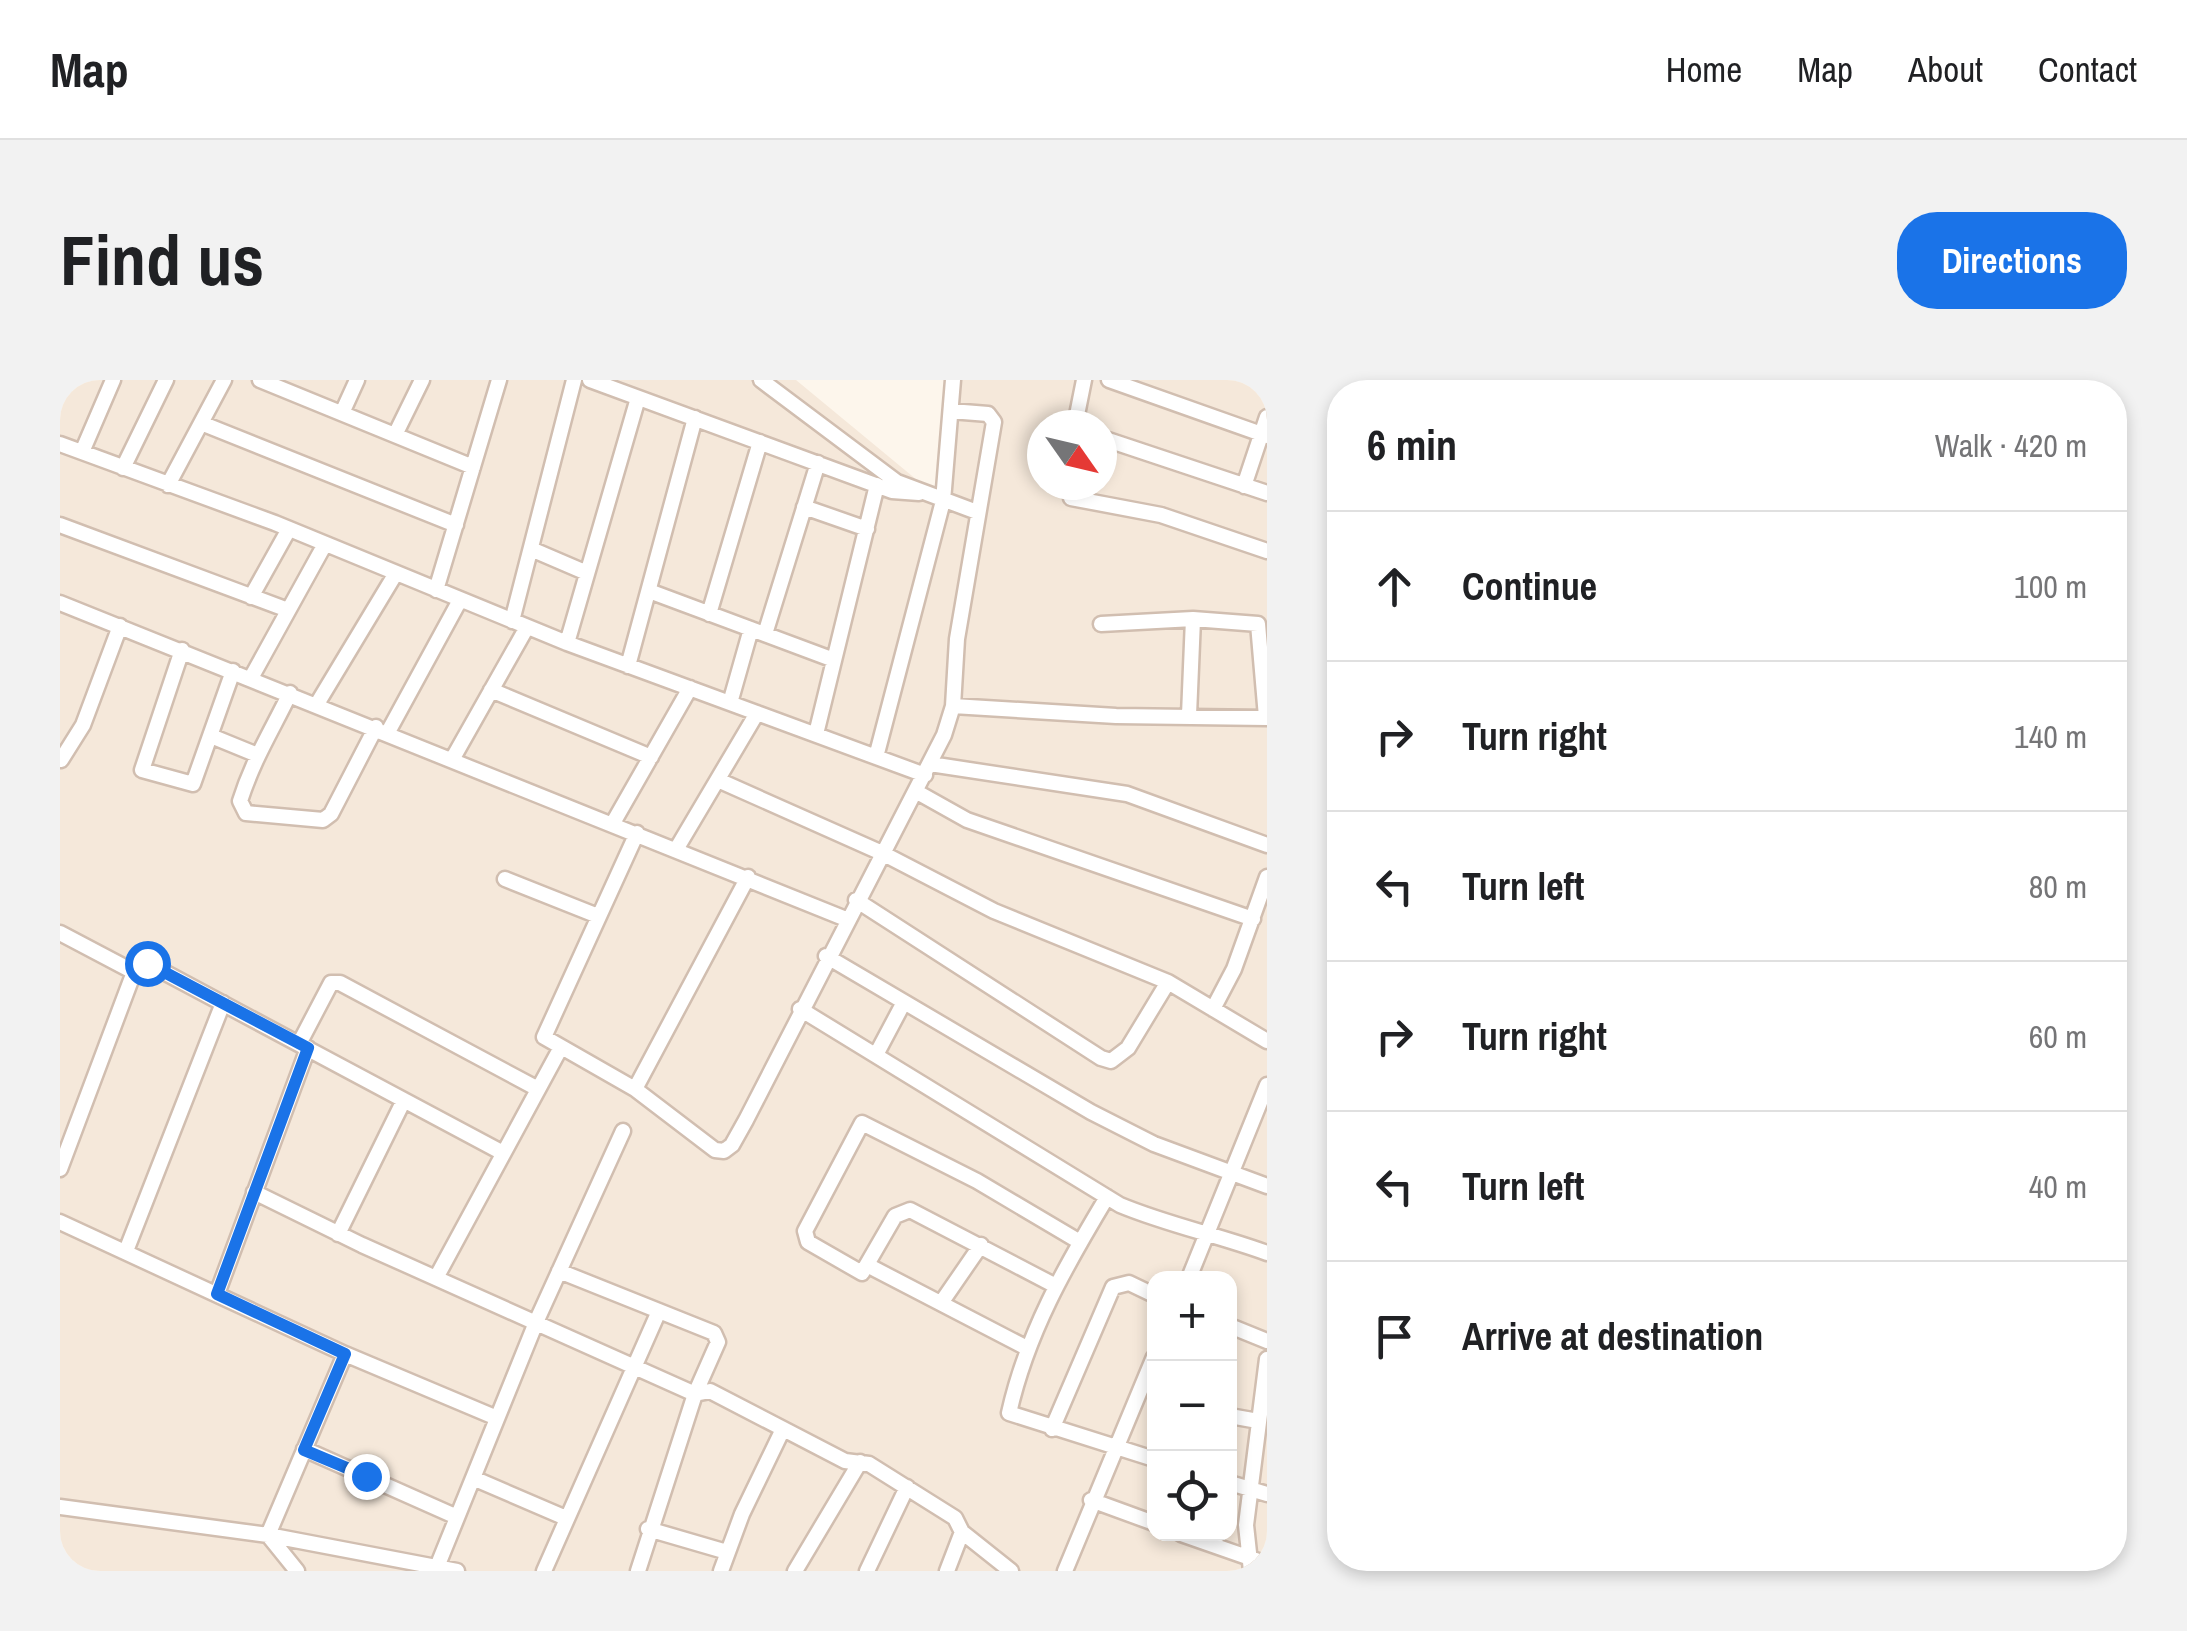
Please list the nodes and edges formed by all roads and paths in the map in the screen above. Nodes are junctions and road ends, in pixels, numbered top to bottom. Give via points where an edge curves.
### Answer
1 (113, 380) edge
2 (166, 380) edge
3 (224, 380) edge
4 (260, 380) edge
5 (357, 380) edge
6 (422, 380) edge
7 (499, 380) edge
8 (574, 380) edge
9 (590, 380) edge
10 (761, 380) edge
11 (953, 380) edge
12 (1084, 380) edge
13 (1109, 380) edge
14 (280, 384) edge
15 (638, 398) junction
16 (1078, 410) edge
17 (951, 411) junction
18 (342, 413) junction
19 (1267, 417) edge
20 (695, 418) junction
21 (201, 423) junction
22 (395, 435) junction
23 (1264, 435) edge
24 (760, 442) junction
25 (1117, 443) edge
26 (60, 444) edge
27 (82, 452) junction
28 (818, 464) junction
29 (473, 466) junction
30 (123, 468) junction
31 (168, 485) junction
32 (878, 486) junction
33 (1244, 486) junction
34 (919, 493) junction
35 (1267, 494) edge
36 (1082, 500) edge
37 (942, 501) junction
38 (804, 507) junction
39 (978, 512) junction
40 (456, 525) junction
41 (60, 526) edge
42 (289, 529) junction
43 (866, 529) junction
44 (324, 544) junction
45 (531, 549) junction
46 (1267, 551) edge
47 (396, 573) junction
48 (587, 573) junction
49 (436, 590) junction
50 (648, 591) junction
51 (251, 596) junction
52 (460, 600) junction
53 (60, 603) edge
54 (288, 610) junction
55 (709, 614) junction
56 (1193, 619) junction
57 (520, 624) junction
58 (1101, 624) dead end
59 (120, 626) junction
60 (758, 632) junction
61 (567, 643) junction
62 (182, 650) junction
63 (834, 660) junction
64 (628, 666) junction
65 (233, 670) junction
66 (251, 678) junction
67 (690, 688) junction
68 (491, 690) junction
69 (290, 693) junction
70 (730, 703) junction
71 (317, 704) junction
72 (953, 706) junction
73 (758, 713) junction
74 (1190, 716) junction
75 (1267, 718) edge
76 (382, 730) junction
77 (816, 734) junction
78 (211, 736) junction
79 (255, 754) junction
80 (651, 757) junction
81 (876, 757) junction
82 (453, 758) junction
83 (61, 760) edge
84 (928, 769) junction
85 (718, 780) junction
86 (917, 792) junction
87 (614, 823) junction
88 (637, 832) junction
89 (1267, 845) edge
90 (677, 848) junction
91 (882, 853) junction
92 (1267, 876) edge
93 (748, 877) junction
94 (504, 879) dead end
95 (856, 900) junction
96 (598, 916) junction
97 (846, 919) junction
98 (1253, 919) junction
99 (60, 933) edge
100 (826, 956) junction
101 (134, 972) junction
102 (1168, 982) junction
103 (904, 1002) junction
104 (223, 1003) junction
105 (800, 1009) junction
106 (1214, 1009) junction
107 (1267, 1041) edge
108 (304, 1046) junction
109 (558, 1053) junction
110 (878, 1053) junction
111 (541, 1083) junction
112 (1267, 1085) edge
113 (635, 1089) junction
114 (404, 1100) junction
115 (1262, 1113) edge
116 (623, 1131) dead end
117 (503, 1153) junction
118 (60, 1168) edge
119 (1232, 1172) junction
120 (1267, 1186) edge
121 (254, 1192) junction
122 (1107, 1197) junction
123 (60, 1222) edge
124 (1208, 1232) junction
125 (338, 1234) junction
126 (1080, 1242) junction
127 (980, 1245) junction
128 (126, 1251) junction
129 (1267, 1254) edge
130 (869, 1266) junction
131 (559, 1271) junction
132 (1191, 1271) edge
133 (436, 1278) junction
134 (1054, 1285) junction
135 (1147, 1291) edge
136 (217, 1294) junction
137 (942, 1304) junction
138 (660, 1311) junction
139 (537, 1320) junction
140 (1237, 1329) edge
141 (1267, 1341) edge
142 (1027, 1348) junction
143 (345, 1354) junction
144 (1267, 1360) edge
145 (1153, 1361) edge
146 (632, 1364) junction
147 (695, 1394) junction
148 (1138, 1396) junction
149 (1147, 1399) edge
150 (1237, 1417) edge
151 (498, 1418) junction
152 (1258, 1421) junction
153 (783, 1429) junction
154 (1052, 1429) junction
155 (1115, 1447) junction
156 (304, 1450) junction
157 (1147, 1457) edge
158 (860, 1462) junction
159 (473, 1478) junction
160 (1237, 1485) edge
161 (907, 1488) junction
162 (1250, 1490) junction
163 (1267, 1494) edge
164 (1091, 1500) junction
165 (60, 1507) edge
166 (458, 1516) junction
167 (566, 1518) junction
168 (1147, 1521) edge
169 (648, 1529) junction
170 (962, 1532) junction
171 (268, 1534) junction
172 (1197, 1541) edge
173 (727, 1552) junction
174 (1267, 1564) edge
175 (1250, 1565) edge
176 (437, 1567) junction
177 (297, 1571) edge
178 (457, 1571) edge
179 (544, 1571) edge
180 (638, 1571) edge
181 (721, 1571) edge
182 (795, 1571) edge
183 (867, 1571) edge
184 (947, 1571) edge
185 (1011, 1571) edge
186 (1065, 1571) edge

1 - 27 street
2 - 30 street
3 - 21 street
4 - 14 street
5 - 18 street
6 - 22 street
7 - 29 street
8 - 45 street
9 - 15 street
10 - 34 street
11 - 17 street
12 - 16 street
13 - 23 street
14 - 18 street
15 - 20 street
15 - 48 street
17 - 37 street
17 - 39 street via 988,414 994,422
18 - 22 street
19 - 23 street
20 - 24 street
20 - 50 street
21 - 31 street
21 - 40 street
22 - 29 street
23 - 33 street
24 - 28 street
24 - 55 street
25 - 33 street
26 - 27 street
27 - 30 street
28 - 32 street
28 - 38 street
29 - 40 street
30 - 31 street
31 - 42 street
32 - 34 street
32 - 43 street
33 - 35 street
34 - 37 street
36 - 46 street via 1161,515
37 - 39 street
37 - 81 street
38 - 43 street
38 - 60 street
39 - 72 street
40 - 49 street
41 - 51 street
42 - 44 street
42 - 51 street
43 - 63 street
44 - 47 street
44 - 54 street
45 - 48 street
45 - 57 street
47 - 49 street
47 - 71 street
48 - 61 street
49 - 52 street
50 - 55 street
50 - 64 street
51 - 54 street
52 - 57 street
52 - 76 street
53 - 59 street
54 - 66 street
55 - 60 street
56 - 58 street
56 - 74 street
56 - 75 street via 1255,622 1261,628
57 - 61 street
57 - 68 street
59 - 62 street
59 - 83 street via 83,725
60 - 63 street
60 - 70 street
61 - 64 street
62 - 65 street
62 - 78 street via 140,769 192,784
63 - 77 street
64 - 67 street
65 - 66 street
65 - 78 street
66 - 69 street
67 - 70 street
67 - 80 street
68 - 80 street
68 - 82 street
69 - 71 street
69 - 79 street
70 - 73 street
71 - 76 street
72 - 74 street
72 - 84 street
73 - 77 street
73 - 85 street
74 - 75 street
76 - 79 street via 323,820 246,813
76 - 82 street
77 - 81 street
78 - 79 street
80 - 87 street
81 - 84 street
82 - 87 street
84 - 86 street
84 - 89 street via 1094,786
85 - 90 street
85 - 91 street
86 - 91 street
86 - 98 street via 967,820
87 - 88 street
88 - 90 street
88 - 96 street
90 - 93 street
91 - 95 street
91 - 102 street via 994,911
92 - 98 street
93 - 97 street
93 - 113 street
94 - 96 street
95 - 97 street
95 - 102 street via 1100,1058 1120,1058
96 - 109 street via 546,1028 544,1037
97 - 100 street
98 - 106 street
99 - 101 street
100 - 103 street
100 - 105 street
101 - 104 street via 147,963
101 - 118 street
102 - 106 street
103 - 110 street
103 - 119 street via 1091,1112
104 - 108 street
104 - 128 street
105 - 110 street
105 - 113 street via 724,1151
106 - 107 street
108 - 111 street via 322,992 340,984
108 - 114 street
108 - 121 street
109 - 111 street
109 - 113 street
110 - 122 street
111 - 117 street
112 - 115 street
114 - 117 street
114 - 125 street
115 - 119 street
116 - 131 street
117 - 133 street
119 - 120 street
119 - 124 street
121 - 125 street
121 - 136 street
122 - 124 street via 1170,1226
122 - 126 street
123 - 128 street
124 - 129 street
124 - 132 street
125 - 133 street
126 - 130 street via 862,1123 805,1231 808,1242 854,1273
126 - 134 street
127 - 130 street via 902,1210
127 - 134 street
127 - 137 street
128 - 136 street
130 - 137 street
131 - 138 street
131 - 139 street
133 - 139 street
134 - 142 street
135 - 154 street via 1129,1283 1113,1286
136 - 143 street
137 - 142 street
138 - 146 street
138 - 147 street via 714,1333 718,1342
139 - 146 street
139 - 151 street
140 - 141 street
142 - 154 street via 1009,1413
143 - 151 street
143 - 156 street
144 - 152 street
145 - 148 street
146 - 147 street
146 - 167 street
147 - 153 street via 710,1391
147 - 169 street
148 - 149 street
148 - 155 street
150 - 152 street
151 - 159 street
152 - 162 street
153 - 158 street
153 - 173 street
154 - 155 street
155 - 157 street
155 - 164 street
156 - 166 street
156 - 171 street
158 - 161 street
158 - 182 street
159 - 166 street
159 - 167 street
160 - 162 street
161 - 170 street via 956,1518
161 - 183 street
162 - 163 street
162 - 175 street
164 - 168 street
164 - 186 street
165 - 171 street
166 - 176 street
167 - 179 street
169 - 173 street
169 - 180 street
170 - 184 street
170 - 185 street
171 - 176 street
171 - 177 street
172 - 175 street
173 - 181 street
174 - 175 street
176 - 178 street

